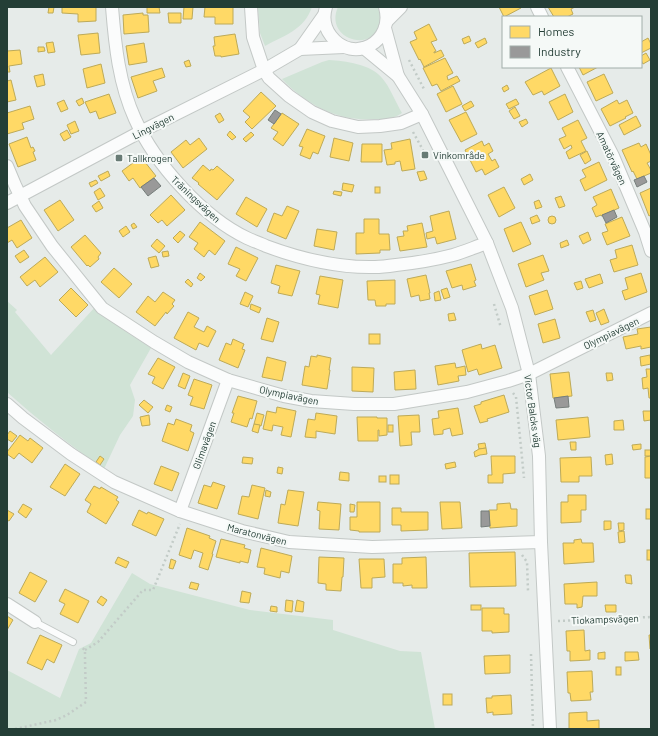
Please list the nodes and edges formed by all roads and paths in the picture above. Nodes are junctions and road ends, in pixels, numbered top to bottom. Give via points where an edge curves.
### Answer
1 (112, 7) edge
2 (251, 7) edge
3 (385, 7) edge
4 (401, 7) edge
5 (537, 7) edge
6 (325, 11) edge
7 (542, 16) edge
8 (386, 25) junction
9 (344, 47) junction
10 (364, 48) junction
11 (300, 49) junction
12 (568, 68) edge
13 (264, 70) junction
14 (398, 76) junction
15 (422, 114) junction
16 (142, 131) junction
17 (7, 166) edge
18 (21, 196) junction
19 (7, 203) edge
20 (487, 243) junction
21 (651, 251) edge
22 (651, 313) edge
23 (528, 374) junction
24 (228, 380) junction
25 (7, 404) edge
26 (180, 511) junction
27 (541, 542) junction
28 (7, 604) edge
29 (651, 617) edge
30 (560, 621) dead end
31 (35, 622) joint
32 (73, 642) joint
33 (86, 650) junction
34 (15, 729) edge
35 (550, 729) edge

1 - 16 street, Träningsvägen via 121,80
2 - 13 street via 253,37
3 - 8 street, Victor Balcks väg
4 - 8 street
5 - 7 street
6 - 9 street via 328,32 334,41
6 - 11 street, Lingvägen
8 - 10 street via 382,36
8 - 14 street, Victor Balcks väg
9 - 10 street, Lingvägen
9 - 11 street, Lingvägen
10 - 14 street, Victor Balcks väg
11 - 13 street, Lingvägen
12 - 21 street, Amatörvägen via 613,156 646,232
13 - 15 street via 289,96 312,112 332,121 358,126 380,126
13 - 16 street, Lingvägen
14 - 15 street, Victor Balcks väg
15 - 20 street, Victor Balcks väg
16 - 18 street, Lingvägen
16 - 20 street, Träningsvägen via 167,171 218,220 247,238 286,254 344,266 376,267 452,255
17 - 18 street, Olympiavägen
18 - 19 street, Lingvägen
18 - 24 street, Olympiavägen via 52,246 102,308 188,362
20 - 23 street, Victor Balcks väg via 512,308
22 - 23 street, Olympiavägen
23 - 24 street, Olympiavägen via 467,392 394,404 311,401
23 - 27 street, Victor Balcks väg via 539,456
24 - 26 street, Glimavägen
25 - 26 street, Maratonvägen via 71,454 114,482
26 - 27 street, Maratonvägen via 242,531 289,542 372,547
26 - 33 path via 180,525 153,590 143,590 98,642
27 - 35 street, Victor Balcks väg
28 - 31 street
29 - 30 path, Tiokampsvägen
31 - 32 lane
32 - 33 path
33 - 34 path via 86,702 56,720

